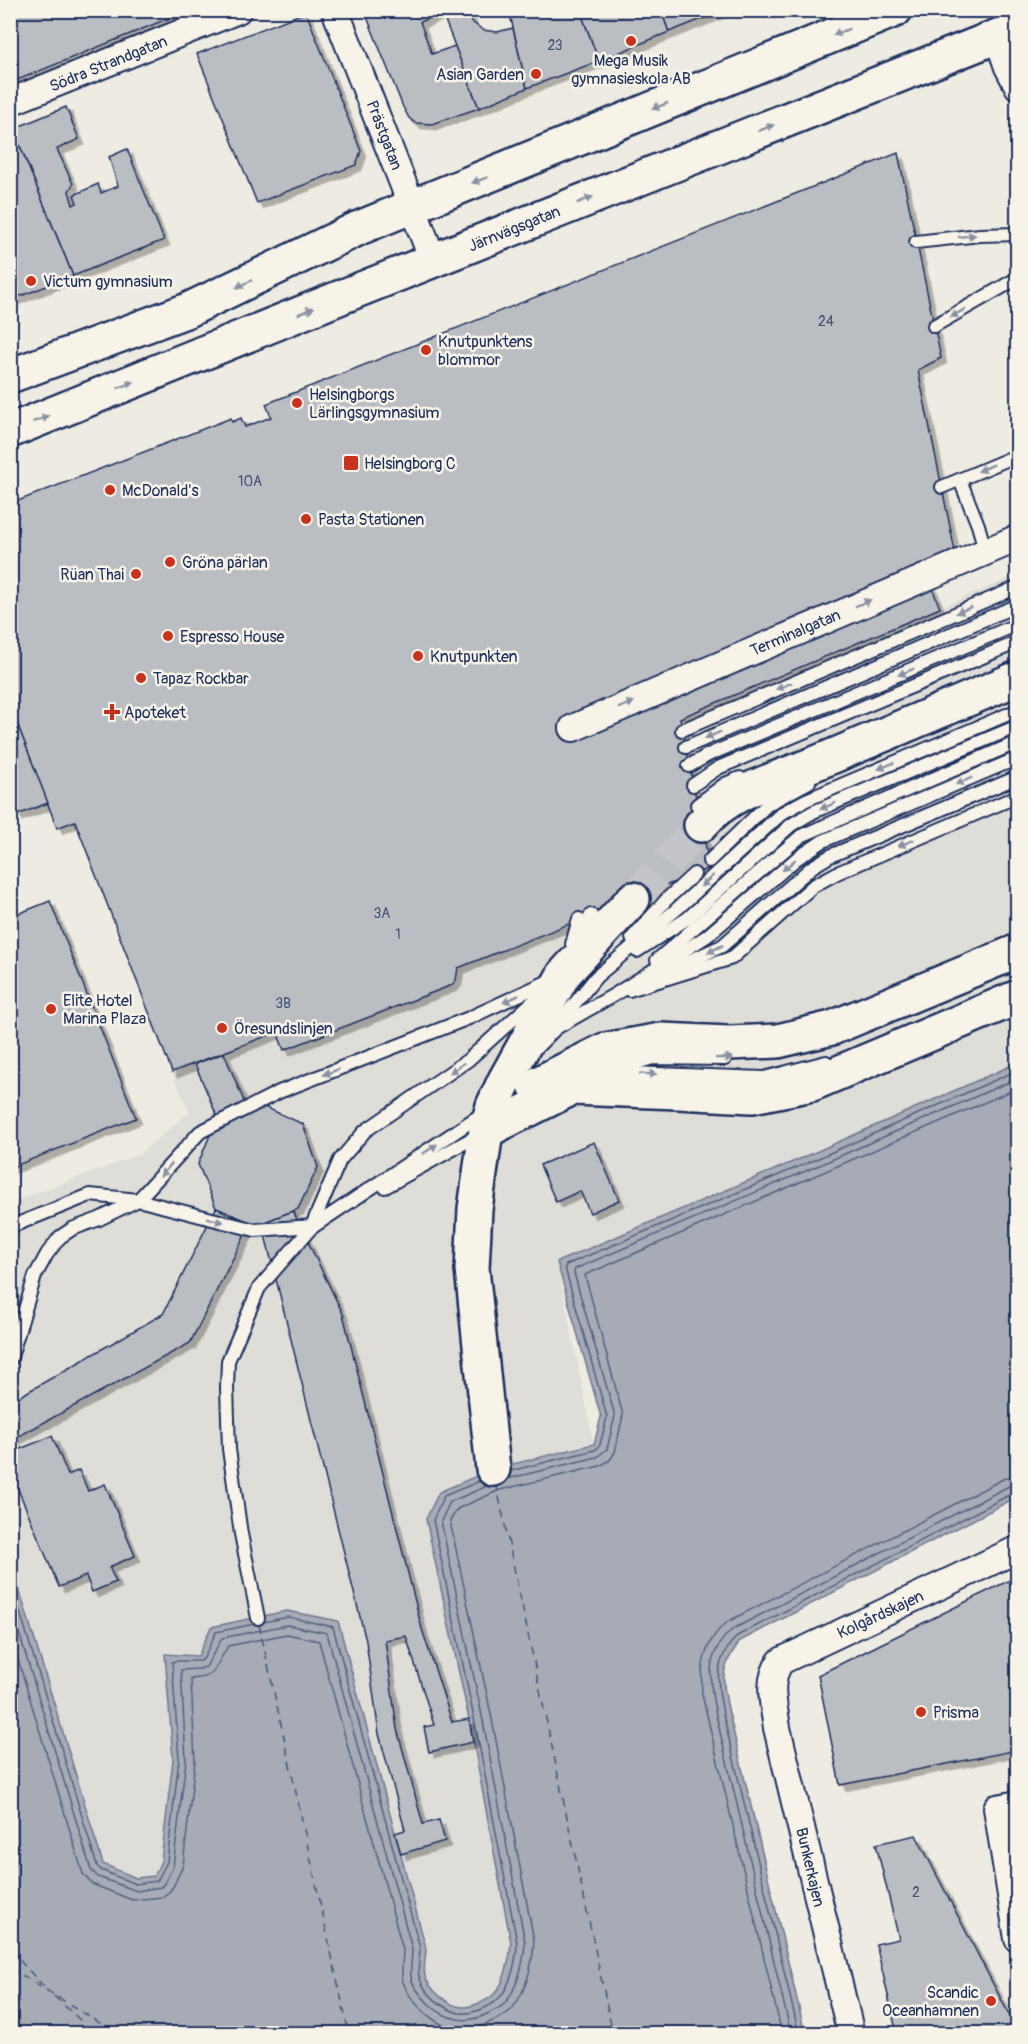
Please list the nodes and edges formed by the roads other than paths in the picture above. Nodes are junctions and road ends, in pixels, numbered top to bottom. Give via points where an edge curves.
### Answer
1 (238, 10) edge
2 (335, 10) edge
3 (895, 10) edge
4 (1004, 28) edge
5 (1017, 86) edge
6 (10, 102) edge
7 (412, 207) junction
8 (1017, 234) edge
9 (916, 242) dead end
10 (433, 260) junction
11 (1017, 278) edge
12 (934, 326) dead end
13 (10, 376) edge
14 (10, 430) edge
15 (1017, 455) edge
16 (960, 480) junction
17 (942, 488) dead end
18 (1017, 538) edge
19 (985, 550) junction
20 (1017, 587) edge
21 (1017, 605) edge
22 (1017, 624) edge
23 (1017, 642) edge
24 (1017, 678) edge
25 (1017, 710) edge
26 (1017, 726) edge
27 (573, 728) dead end
28 (682, 730) dead end
29 (1017, 742) edge
30 (686, 747) dead end
31 (1017, 758) edge
32 (689, 766) dead end
33 (746, 775) dead end
34 (822, 777) dead end
35 (1017, 777) edge
36 (693, 785) dead end
37 (1017, 796) edge
38 (699, 815) joint
39 (709, 861) dead end
40 (694, 874) dead end
41 (620, 904) tunnel mouth
42 (591, 915) dead end
43 (579, 919) dead end
44 (1017, 951) edge
45 (1017, 962) edge
46 (580, 976) junction
47 (614, 995) junction
48 (1017, 997) edge
49 (556, 1028) junction
50 (791, 1051) dead end
51 (841, 1055) dead end
52 (736, 1058) dead end
53 (604, 1072) junction
54 (572, 1088) junction
55 (495, 1106) junction
56 (138, 1200) junction
57 (10, 1227) edge
58 (311, 1228) junction
59 (10, 1360) edge
60 (493, 1468) dead end
61 (1017, 1549) edge
62 (258, 1617) dead end
63 (774, 1700) joint
64 (1007, 1806) edge
65 (1017, 1939) edge
66 (851, 2034) edge

1 - 6 street, Södra Strandgatan
2 - 7 street, Prästgatan
3 -> 7 main road
4 - 5 street via 1008,67
10 -> 4 main road, Järnvägsgatan via 905,74
7 - 10 street, Prästgatan
7 -> 13 main road via 359,228 188,310
9 -> 8 lane
14 -> 10 main road, Järnvägsgatan
11 -> 12 lane
15 -> 16 lane
16 - 17 lane
16 - 19 lane
18 - 19 street, Terminalgatan
27 -> 19 street, Terminalgatan
20 -> 28 lane
21 -> 30 lane
22 -> 32 lane
23 - 36 lane via 718,768
24 - 38 main road via 734,796 711,813
25 -> 46 lane via 782,813 678,908
26 -> 46 lane via 813,812 791,825 688,918
29 - 47 lane via 801,836
31 -> 47 lane via 823,841 796,859 707,936
33 - 38 lane via 725,784
34 - 39 lane via 768,804
35 -> 47 lane via 830,856 812,867 722,946
37 -> 47 lane via 813,886 732,958
40 - 46 lane
41 - 46 main road
42 - 46 lane
43 - 46 lane
44 - 55 main road via 832,1028 778,1041 661,1040 606,1050
45 - 50 lane
46 - 49 lane
46 - 55 main road
46 -> 56 lane via 279,1092 200,1132
46 -> 58 lane via 365,1131 340,1160
47 - 49 lane
48 - 54 main road via 812,1084 752,1096
49 - 55 lane
53 -> 51 lane via 764,1078
53 -> 52 lane via 653,1058
53 - 54 lane
54 - 55 main road
55 - 58 lane
58 -> 55 lane
55 - 60 main road via 475,1209 472,1269
56 - 57 lane via 90,1195
56 -> 58 lane via 255,1230
56 - 59 lane via 60,1237 35,1276
58 - 62 lane via 259,1288 228,1361 229,1449
61 - 63 street, Kolgårdskajen via 781,1660 771,1682
63 - 66 street, Bunkerkajen via 777,1728
64 - 65 street

